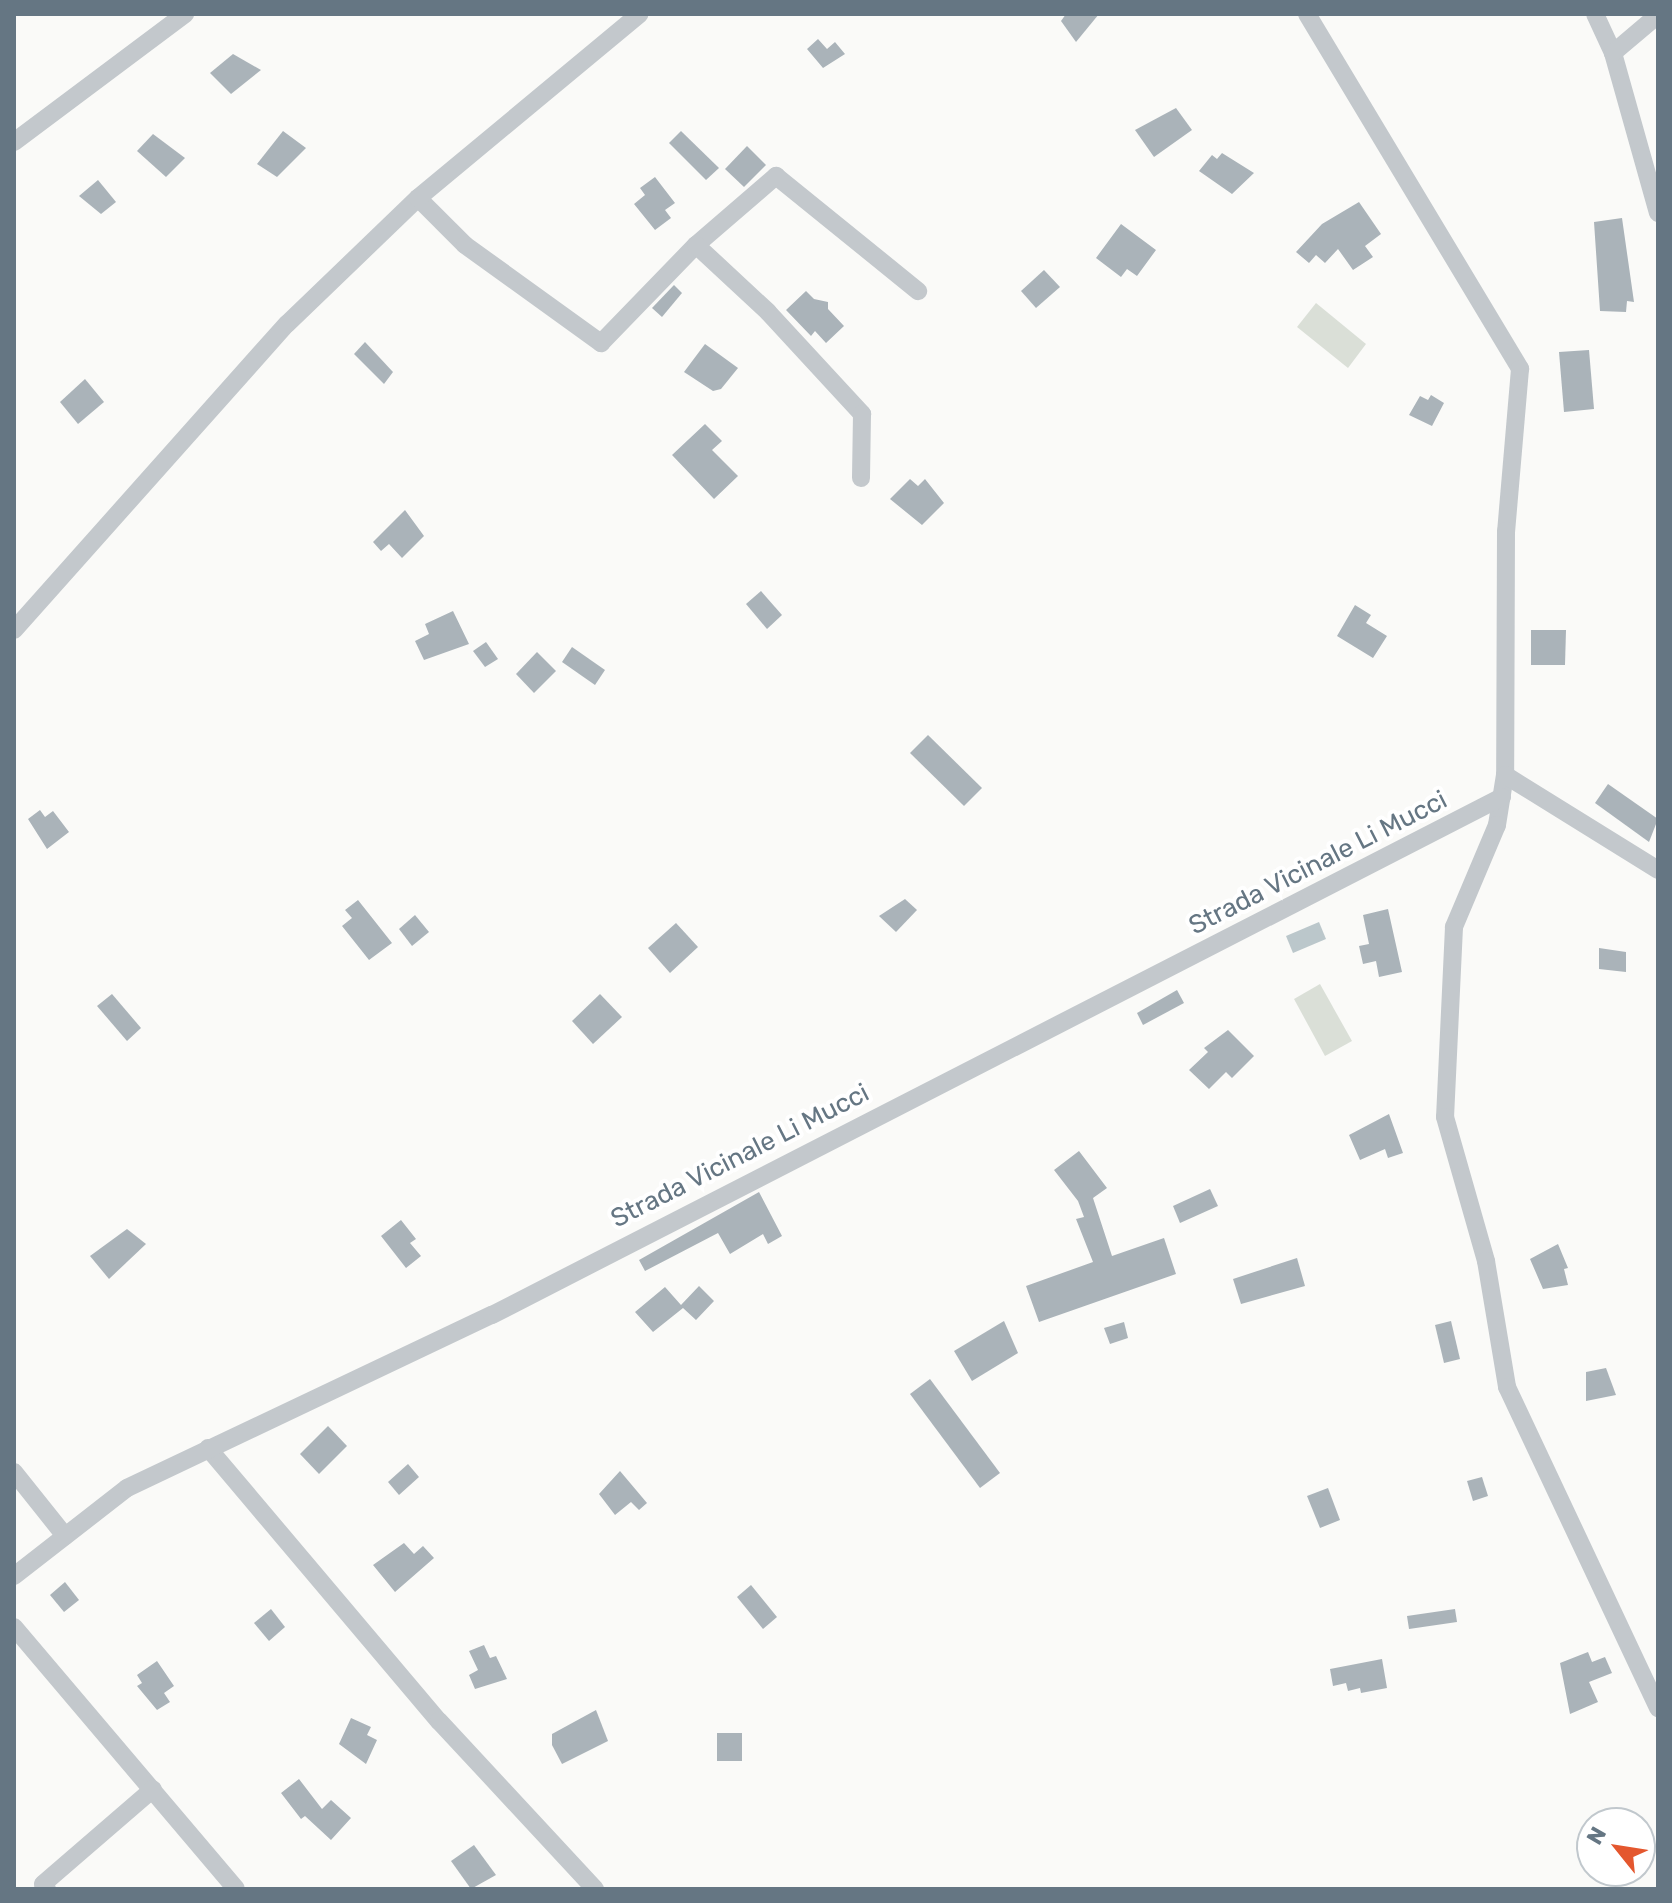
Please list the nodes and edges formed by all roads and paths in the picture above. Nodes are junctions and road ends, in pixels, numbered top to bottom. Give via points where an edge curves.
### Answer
1 (185, 14) edge
2 (640, 14) edge
3 (1307, 14) edge
4 (1595, 14) edge
5 (1658, 15) edge
6 (1613, 53) junction
7 (14, 142) edge
8 (418, 198) junction
9 (1658, 213) edge
10 (696, 245) junction
11 (918, 291) dead end
12 (861, 478) dead end
13 (14, 630) edge
14 (1505, 775) junction
15 (1502, 797) junction
16 (1658, 870) edge
17 (208, 1448) junction
18 (14, 1472) edge
19 (65, 1536) junction
20 (14, 1576) edge
21 (14, 1627) edge
22 (1658, 1708) edge
23 (153, 1789) junction
24 (47, 1889) edge
25 (236, 1889) edge
26 (595, 1889) edge

1 - 7 street
2 - 8 street
3 - 14 street via 1520,369 1506,531
4 - 6 street
5 - 6 street
6 - 9 street
8 - 10 street via 465,245 601,343
8 - 13 street via 287,324
10 - 11 street via 780,176
10 - 12 street via 768,312 862,414
14 - 15 street
14 - 16 street
15 - 17 street, Strada Vicinale Li Mucci via 492,1315
15 - 22 street via 1497,825 1454,927 1445,1117 1486,1261 1507,1387
17 - 19 street, Strada Vicinale Li Mucci via 127,1488
17 - 26 street via 439,1721
18 - 19 street
19 - 20 street, Strada Vicinale Li Mucci
21 - 23 street
23 - 24 street via 43,1884
23 - 25 street

